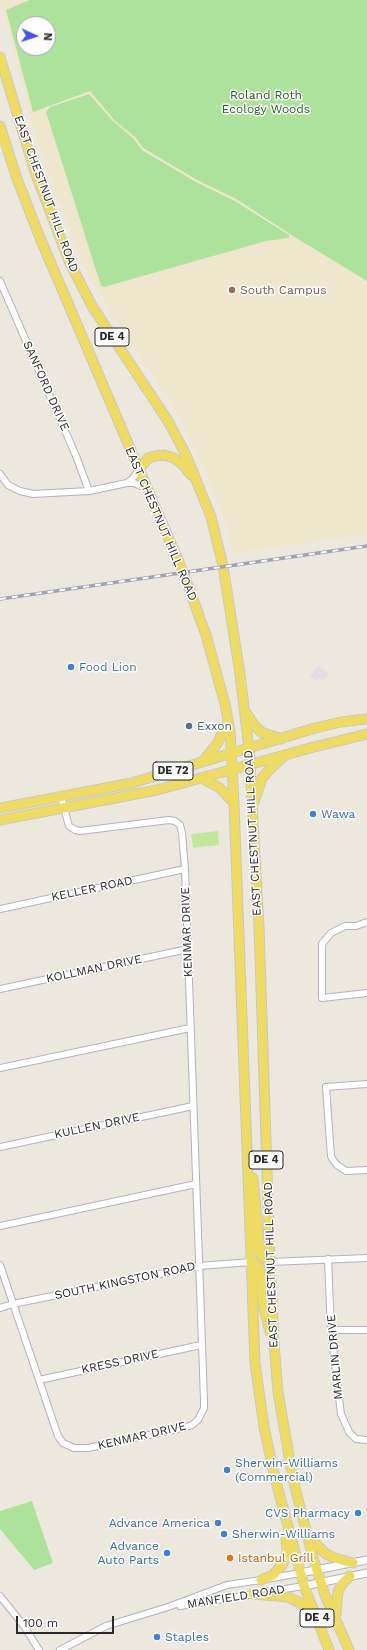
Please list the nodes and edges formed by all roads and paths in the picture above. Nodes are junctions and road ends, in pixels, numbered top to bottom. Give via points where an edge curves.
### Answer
1 (1, 64) edge
2 (3, 80) edge
3 (0, 126) edge
4 (0, 281) edge
5 (139, 470) junction
6 (0, 474) edge
7 (127, 483) junction
8 (199, 485) junction
9 (148, 489) junction
10 (89, 491) junction
11 (245, 711) junction
12 (367, 718) edge
13 (228, 722) junction
14 (367, 734) edge
15 (281, 739) junction
16 (249, 748) junction
17 (231, 754) junction
18 (285, 756) junction
19 (201, 763) junction
20 (250, 766) junction
21 (232, 770) junction
22 (201, 778) junction
23 (61, 797) junction
24 (234, 803) junction
25 (252, 807) junction
26 (0, 808) edge
27 (64, 809) junction
28 (0, 820) edge
29 (185, 869) junction
30 (0, 909) edge
31 (367, 922) edge
32 (188, 949) junction
33 (0, 989) edge
34 (367, 993) edge
35 (190, 1028) junction
36 (0, 1068) edge
37 (367, 1084) edge
38 (193, 1106) junction
39 (0, 1147) edge
40 (248, 1156) junction
41 (367, 1170) edge
42 (196, 1184) junction
43 (0, 1226) edge
44 (367, 1258) edge
45 (328, 1259) junction
46 (251, 1262) junction
47 (270, 1262) junction
48 (0, 1265) edge
49 (199, 1266) junction
50 (13, 1304) junction
51 (0, 1308) edge
52 (331, 1330) junction
53 (367, 1330) edge
54 (274, 1343) junction
55 (201, 1345) junction
56 (39, 1380) junction
57 (367, 1440) edge
58 (284, 1514) junction
59 (307, 1535) junction
60 (367, 1560) edge
61 (353, 1563) junction
62 (317, 1570) junction
63 (300, 1573) junction
64 (367, 1573) edge
65 (350, 1576) junction
66 (261, 1580) junction
67 (321, 1582) junction
68 (304, 1586) junction
69 (253, 1594) junction
70 (0, 1596) edge
71 (168, 1607) junction
72 (336, 1621) junction
73 (318, 1622) junction
74 (39, 1650) edge
75 (60, 1650) edge
76 (329, 1650) edge
77 (349, 1650) edge

1 - 2 main road, EAST CHESTNUT HILL ROAD / DE 4
2 - 8 main road, EAST CHESTNUT HILL ROAD / DE 4 via 69,261 92,306 168,421
3 - 5 main road, EAST CHESTNUT HILL ROAD / DE 4 via 40,238
4 - 10 street, SANFORD DRIVE
5 - 7 street
5 - 8 main road via 148,458 164,455 174,458 183,465
5 - 9 main road, EAST CHESTNUT HILL ROAD / DE 4
6 - 10 street via 8,485 33,494
7 - 9 street
7 - 10 street
8 - 11 main road, EAST CHESTNUT HILL ROAD / DE 4 via 211,517 223,566
9 - 13 main road, EAST CHESTNUT HILL ROAD / DE 4 via 206,635 221,686
11 - 15 main road via 262,732
11 - 16 main road, EAST CHESTNUT HILL ROAD / DE 4
12 - 15 main road, DE 72 via 341,722
13 - 17 main road, EAST CHESTNUT HILL ROAD / DE 4
13 - 19 main road via 217,744
14 - 18 main road, DE 72
15 - 16 main road, DE 72
16 - 17 main road, DE 72
16 - 20 main road, EAST CHESTNUT HILL ROAD / DE 4
17 - 19 main road, DE 72
17 - 21 main road, EAST CHESTNUT HILL ROAD / DE 4
18 - 20 main road, DE 72
18 - 25 main road via 262,778
19 - 23 main road, DE 72 via 132,783
20 - 21 main road, DE 72
20 - 25 main road, EAST CHESTNUT HILL ROAD / DE 4
21 - 22 main road, DE 72
21 - 24 main road, EAST CHESTNUT HILL ROAD / DE 4
22 - 24 main road via 220,788
22 - 27 main road, DE 72
23 - 26 main road, DE 72
23 - 27 street, KENMAR DRIVE
24 - 40 main road, EAST CHESTNUT HILL ROAD / DE 4
25 - 47 main road, EAST CHESTNUT HILL ROAD / DE 4
27 - 28 main road, DE 72
27 - 29 street, KENMAR DRIVE via 69,826 80,831 162,820 175,821 180,825 182,833
29 - 30 street, KELLER ROAD
29 - 32 street, KENMAR DRIVE
31 - 34 street via 345,926 331,933 322,944 322,998
32 - 33 street, KOLLMAN DRIVE
32 - 35 street, KENMAR DRIVE
35 - 36 street
35 - 38 street, KENMAR DRIVE
37 - 41 street via 326,1087 331,1156 337,1165 346,1171
38 - 39 street, KULLEN DRIVE
38 - 42 street, KENMAR DRIVE
40 - 46 main road, EAST CHESTNUT HILL ROAD / DE 4
40 - 47 main road via 255,1186 260,1252
42 - 43 street
42 - 49 street, KENMAR DRIVE
44 - 45 street
45 - 47 street
45 - 52 street, MARLIN DRIVE
46 - 49 street, SOUTH KINGSTON ROAD
46 - 54 main road via 260,1270 267,1325
46 - 58 main road, EAST CHESTNUT HILL ROAD / DE 4 via 256,1370 265,1433
47 - 54 main road, EAST CHESTNUT HILL ROAD / DE 4
48 - 50 street, KENMAR DRIVE
49 - 50 street, SOUTH KINGSTON ROAD
49 - 55 street, KENMAR DRIVE
50 - 51 street, SOUTH KINGSTON ROAD
50 - 56 street, KENMAR DRIVE
52 - 53 street
52 - 57 street, MARLIN DRIVE via 341,1414 352,1436
54 - 59 main road, EAST CHESTNUT HILL ROAD / DE 4 via 285,1435
55 - 56 street, KRESS DRIVE
55 - 56 street, KENMAR DRIVE via 204,1408 198,1420 186,1427 88,1448 67,1446 58,1436
58 - 63 main road, EAST CHESTNUT HILL ROAD / DE 4
58 - 66 main road via 286,1558 274,1575
59 - 61 main road via 326,1554
59 - 62 main road, EAST CHESTNUT HILL ROAD / DE 4
60 - 61 street
61 - 62 street
62 - 63 street
62 - 67 main road, EAST CHESTNUT HILL ROAD / DE 4
63 - 66 street, MANFIELD ROAD
63 - 68 main road, EAST CHESTNUT HILL ROAD / DE 4
64 - 65 street
65 - 67 street
65 - 72 main road via 338,1592
66 - 71 street, MANFIELD ROAD via 227,1584
67 - 68 street
67 - 72 main road, EAST CHESTNUT HILL ROAD / DE 4
68 - 69 street, MANFIELD ROAD
68 - 73 main road, EAST CHESTNUT HILL ROAD / DE 4
69 - 71 street, MANFIELD ROAD
69 - 73 main road via 296,1600
70 - 74 street
71 - 75 street, MANFIELD ROAD via 102,1627
72 - 77 main road, EAST CHESTNUT HILL ROAD / DE 4
73 - 76 main road, EAST CHESTNUT HILL ROAD / DE 4

